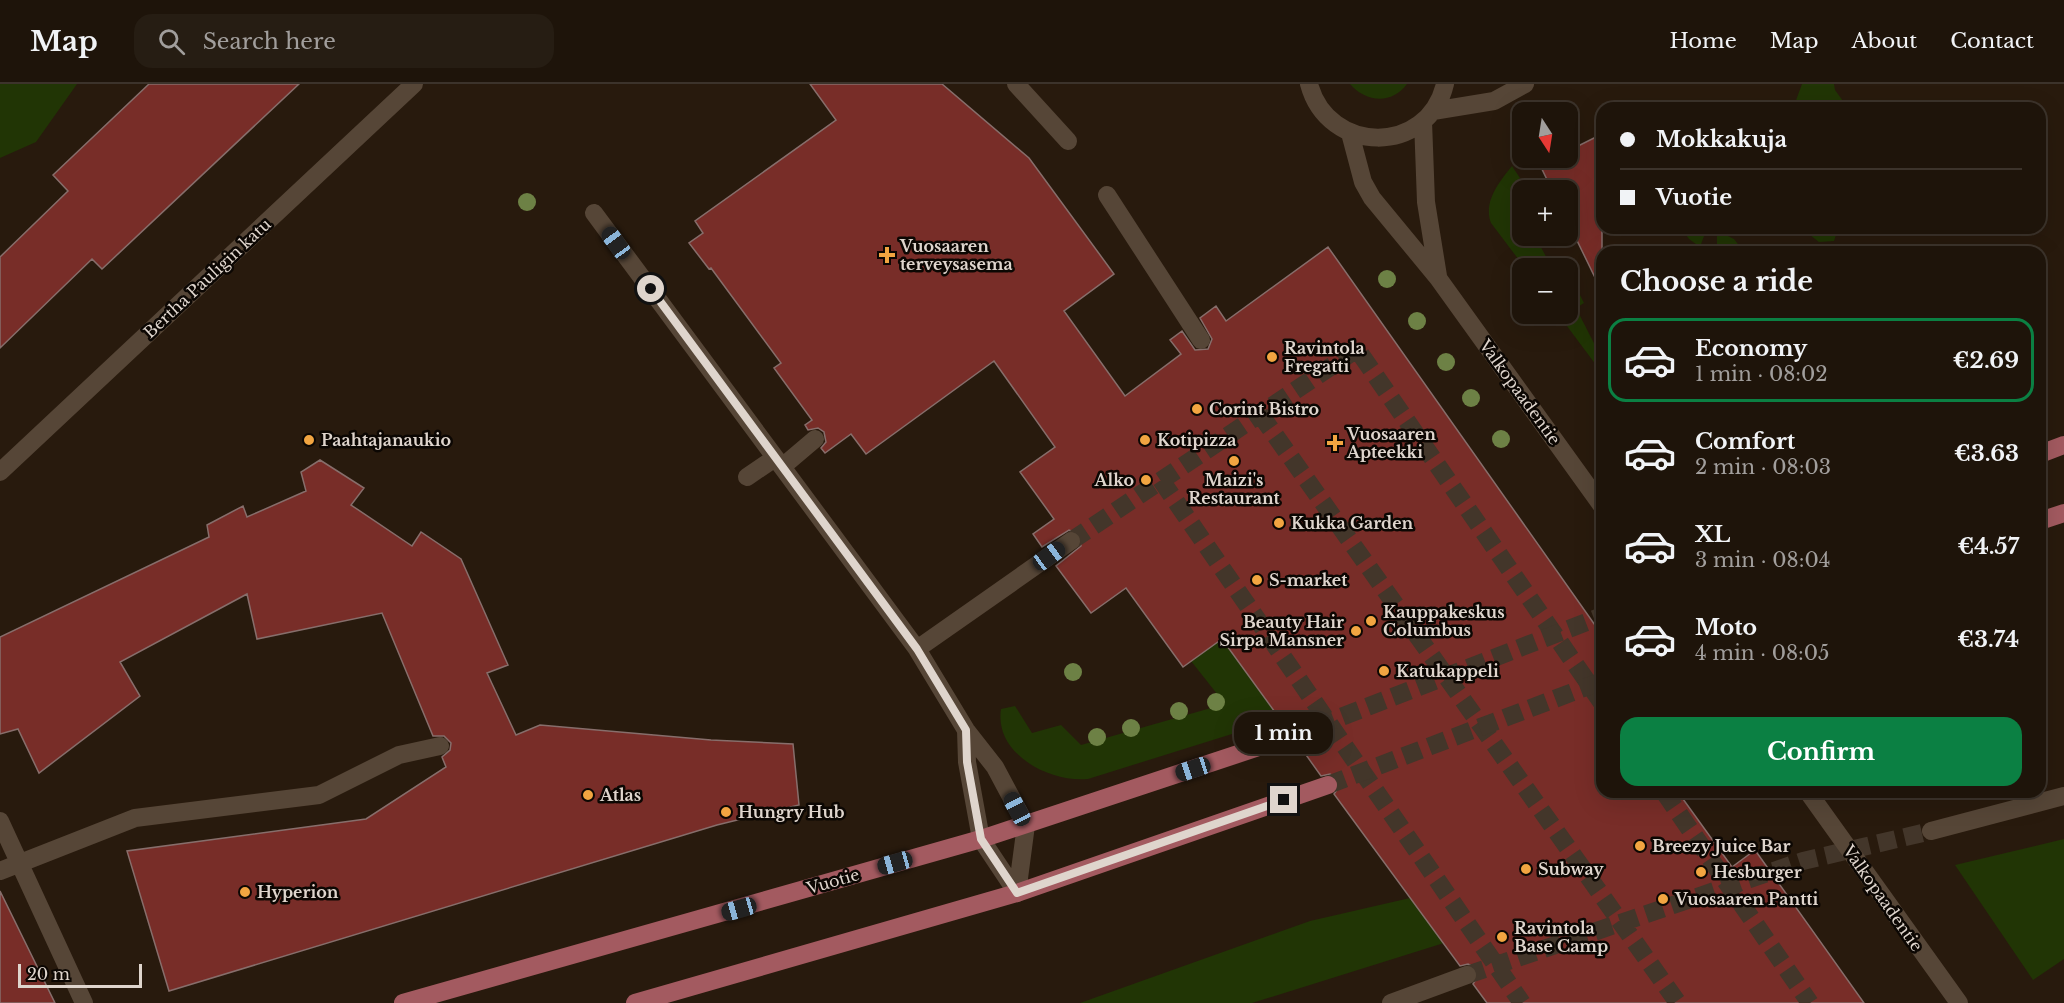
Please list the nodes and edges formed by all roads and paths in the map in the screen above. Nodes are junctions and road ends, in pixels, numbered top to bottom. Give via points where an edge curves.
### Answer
1 (414, 84) edge
2 (1016, 84) edge
3 (1309, 84) edge
4 (1445, 84) edge
5 (1525, 84) edge
6 (1428, 116) junction
7 (1350, 133) junction
8 (1068, 141) dead end
9 (1107, 195) dead end
10 (594, 213) dead end
11 (1438, 278) junction
12 (1201, 340) dead end
13 (815, 439) dead end
14 (2064, 445) edge
15 (2046, 452) edge
16 (778, 462) junction
17 (0, 472) edge
18 (747, 477) dead end
19 (1596, 498) edge
20 (2064, 513) edge
21 (2046, 519) edge
22 (1071, 541) tunnel mouth
23 (917, 649) junction
24 (966, 730) junction
25 (1292, 736) tunnel mouth
26 (440, 746) dead end
27 (1328, 785) tunnel mouth
28 (2064, 796) edge
29 (1812, 798) edge
30 (0, 821) edge
31 (1026, 825) junction
32 (1930, 831) tunnel mouth
33 (981, 839) junction
34 (19, 863) junction
35 (0, 871) edge
36 (1017, 893) junction
37 (1467, 975) tunnel mouth
38 (84, 1003) edge
39 (403, 1003) edge
40 (635, 1003) edge
41 (1391, 1003) edge
42 (1959, 1003) edge

1 - 17 street, Bertha Pauligin katu
2 - 8 street
3 - 7 street via 1321,111
4 - 6 street
5 - 6 street via 1494,101
6 - 7 street via 1410,130 1391,137 1370,138
6 - 11 street, Valkopaadentie via 1426,202
7 - 11 street, Valkopaadentie via 1363,182 1372,198
9 - 12 street
10 - 16 street
11 - 19 street, Valkopaadentie
13 - 16 street
14 - 15 main road
16 - 18 street
16 - 23 street
20 - 21 main road
22 - 23 street
23 - 24 street
24 - 31 street via 995,767
24 - 33 street via 967,762
25 - 31 main road, Vuotie
26 - 34 street via 399,755 319,795 135,818
27 - 36 main road
28 - 32 street
29 - 42 street, Valkopaadentie
30 - 34 street
31 - 33 main road, Vuotie
31 - 36 street
33 - 36 street
33 - 39 main road, Vuotie
34 - 35 street
34 - 38 street
36 - 40 main road
37 - 41 street

